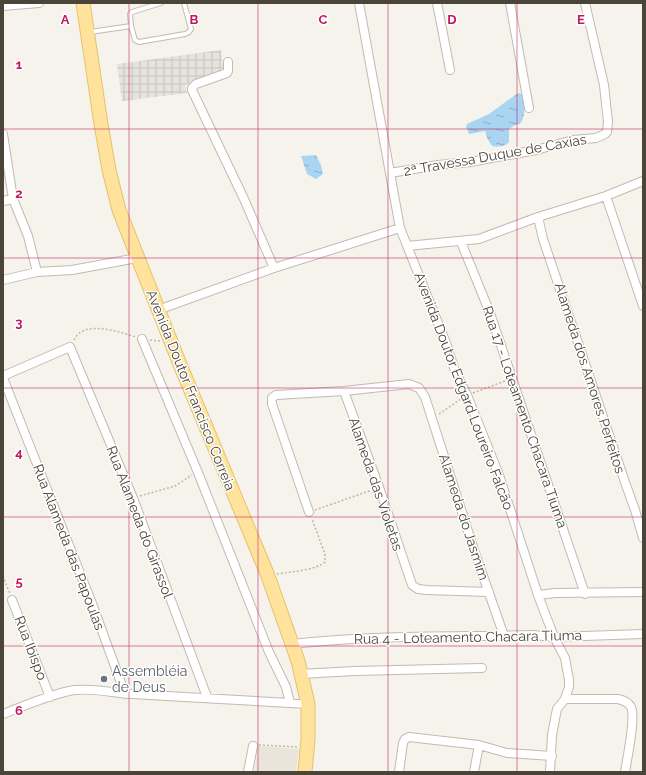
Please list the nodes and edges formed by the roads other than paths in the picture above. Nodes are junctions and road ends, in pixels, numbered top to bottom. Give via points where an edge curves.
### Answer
1 (39, 3) edge
2 (83, 3) edge
3 (161, 3) edge
4 (184, 3) edge
5 (359, 3) edge
6 (437, 3) edge
7 (510, 3) edge
8 (585, 3) edge
9 (3, 6) edge
10 (131, 26) junction
11 (88, 32) junction
12 (228, 62) dead end
13 (450, 70) dead end
14 (529, 108) dead end
15 (3, 134) edge
16 (390, 173) junction
17 (643, 181) edge
18 (606, 196) junction
19 (13, 199) junction
20 (3, 201) edge
21 (538, 217) junction
22 (400, 228) junction
23 (461, 242) junction
24 (407, 246) junction
25 (137, 258) junction
26 (274, 268) junction
27 (38, 272) junction
28 (3, 280) edge
29 (643, 306) edge
30 (158, 310) junction
31 (142, 339) road end
32 (3, 377) edge
33 (344, 391) junction
34 (309, 512) road end
35 (643, 538) edge
36 (489, 592) junction
37 (643, 592) edge
38 (585, 594) junction
39 (538, 595) junction
40 (12, 600) road end
41 (643, 634) edge
42 (504, 636) junction
43 (554, 637) junction
44 (292, 644) junction
45 (482, 668) dead end
46 (301, 674) junction
47 (125, 694) junction
48 (50, 697) junction
49 (207, 697) junction
50 (565, 700) junction
51 (290, 703) junction
52 (308, 704) junction
53 (3, 714) edge
54 (479, 745) junction
55 (253, 746) road end
56 (552, 756) junction
57 (248, 772) edge
58 (305, 772) edge
59 (398, 772) edge
60 (474, 772) edge
61 (550, 772) edge
62 (625, 772) edge

1 - 9 street
2 - 11 main road, Avenida Doutor Francisco Correia
3 - 10 lane via 132,12
4 - 10 lane via 191,29 185,34 139,42 135,40
5 - 16 street, Avenida Doutor Edgard Loureiro Falcão
6 - 13 street
7 - 14 street
8 - 16 street, 2ª Travessa Duque de Caxias via 604,85 607,132 602,136 573,140 536,150
10 - 11 lane
11 - 25 main road, Avenida Doutor Francisco Correia via 112,186
12 - 26 street via 227,73 196,84 192,90
15 - 19 street
16 - 22 street, Avenida Doutor Edgard Loureiro Falcão
17 - 18 street
18 - 21 street
18 - 29 street
19 - 20 street
19 - 27 street via 28,236
21 - 23 street via 479,239
21 - 35 street, Alameda dos Amores Perfeitos via 543,239
22 - 24 street, Avenida Doutor Edgard Loureiro Falcão
22 - 26 street
23 - 24 street
23 - 38 street, Rua 17 - Loteamento Chacara Tiuma via 490,313
24 - 39 street, Avenida Doutor Edgard Loureiro Falcão via 499,475
25 - 27 street via 72,270
25 - 30 main road, Avenida Doutor Francisco Correia
26 - 30 street
27 - 28 street
30 - 44 main road, Avenida Doutor Francisco Correia via 268,576
31 - 51 street via 267,648 286,687
32 - 47 street, Rua Alameda das Papoulas
32 - 49 street, Rua Alameda do Girassol via 70,347 133,498
33 - 34 street via 276,395 272,398
33 - 36 street, Alameda das Violetas via 412,585 418,589
33 - 36 street, Alameda do Jasmim via 410,384 419,388 425,397
36 - 42 street, Alameda do Jasmim
37 - 38 street
38 - 39 street
39 - 43 street, Avenida Doutor Edgard Loureiro Falcão
40 - 48 street, Rua Ibispo
41 - 43 street, Rua 4 - Loteamento Chacara Tiuma
42 - 43 street, Rua 4 - Loteamento Chacara Tiuma
42 - 44 street, Rua 4 - Loteamento Chacara Tiuma via 384,637
43 - 50 street, Avenida Doutor Edgard Loureiro Falcão via 565,658 567,668 569,687
44 - 46 main road, Avenida Doutor Francisco Correia
45 - 46 street
46 - 52 main road, Avenida Doutor Francisco Correia
47 - 48 street via 79,690
47 - 49 street
48 - 53 street
49 - 51 street
50 - 56 street, Avenida Doutor Edgard Loureiro Falcão via 557,710 552,735
50 - 62 street via 618,699 624,700 632,708
51 - 52 street
52 - 58 main road, Avenida Doutor Francisco Correia
54 - 56 street via 508,753
54 - 59 street via 409,737 405,739
54 - 60 street
55 - 57 street
56 - 61 street, Avenida Doutor Edgard Loureiro Falcão

